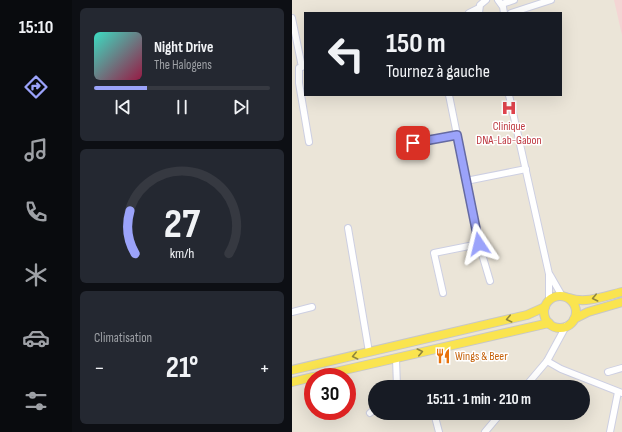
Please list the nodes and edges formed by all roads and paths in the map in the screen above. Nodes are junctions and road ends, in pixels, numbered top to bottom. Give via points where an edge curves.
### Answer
1 (486, 0) edge
2 (514, 0) edge
3 (551, 0) edge
4 (499, 1) edge
5 (480, 6) edge
6 (471, 12) edge
7 (504, 12) edge
8 (514, 12) edge
9 (292, 18) edge
10 (302, 67) edge
11 (292, 70) edge
12 (449, 96) edge
13 (509, 96) edge
14 (457, 135) junction
15 (309, 142) dead end
16 (413, 143) dead end
17 (526, 169) junction
18 (466, 181) junction
19 (348, 228) dead end
20 (479, 244) junction
21 (549, 274) junction
22 (490, 281) dead end
23 (622, 292) edge
24 (443, 293) dead end
25 (565, 297) junction
26 (622, 302) edge
27 (547, 304) junction
28 (312, 307) dead end
29 (292, 312) edge
30 (574, 319) junction
31 (549, 323) junction
32 (566, 326) junction
33 (369, 352) junction
34 (396, 358) junction
35 (547, 361) junction
36 (352, 368) edge
37 (622, 368) edge
38 (292, 370) edge
39 (608, 372) dead end
40 (304, 379) edge
41 (397, 380) edge
42 (531, 380) edge
43 (292, 382) edge
44 (620, 392) edge
45 (436, 420) edge
46 (495, 420) edge
47 (439, 432) edge
48 (484, 432) edge
49 (610, 432) edge

1 - 5 street
2 - 4 street
3 - 8 street
4 - 7 street
5 - 6 street
9 - 10 street
10 - 11 street
10 - 15 street via 299,83
12 - 14 street
13 - 17 street
14 - 16 street
14 - 18 street
17 - 18 street
17 - 21 street
18 - 20 street
19 - 33 street
20 - 22 street
20 - 24 street via 434,253
21 - 25 street
21 - 27 street
23 -> 25 main road via 586,301
25 - 27 main road via 555,297
25 - 30 main road via 576,308
26 - 30 main road
27 - 31 main road via 545,315
27 -> 33 main road via 527,315
28 - 29 street
30 - 32 main road
31 - 32 main road via 558,327
34 -> 31 main road
32 - 35 street
33 -> 38 main road
34 - 36 main road
34 - 41 street
35 - 42 street
35 - 44 street
37 - 39 street
40 - 43 main road
44 - 49 street
45 - 47 street
46 - 48 street

